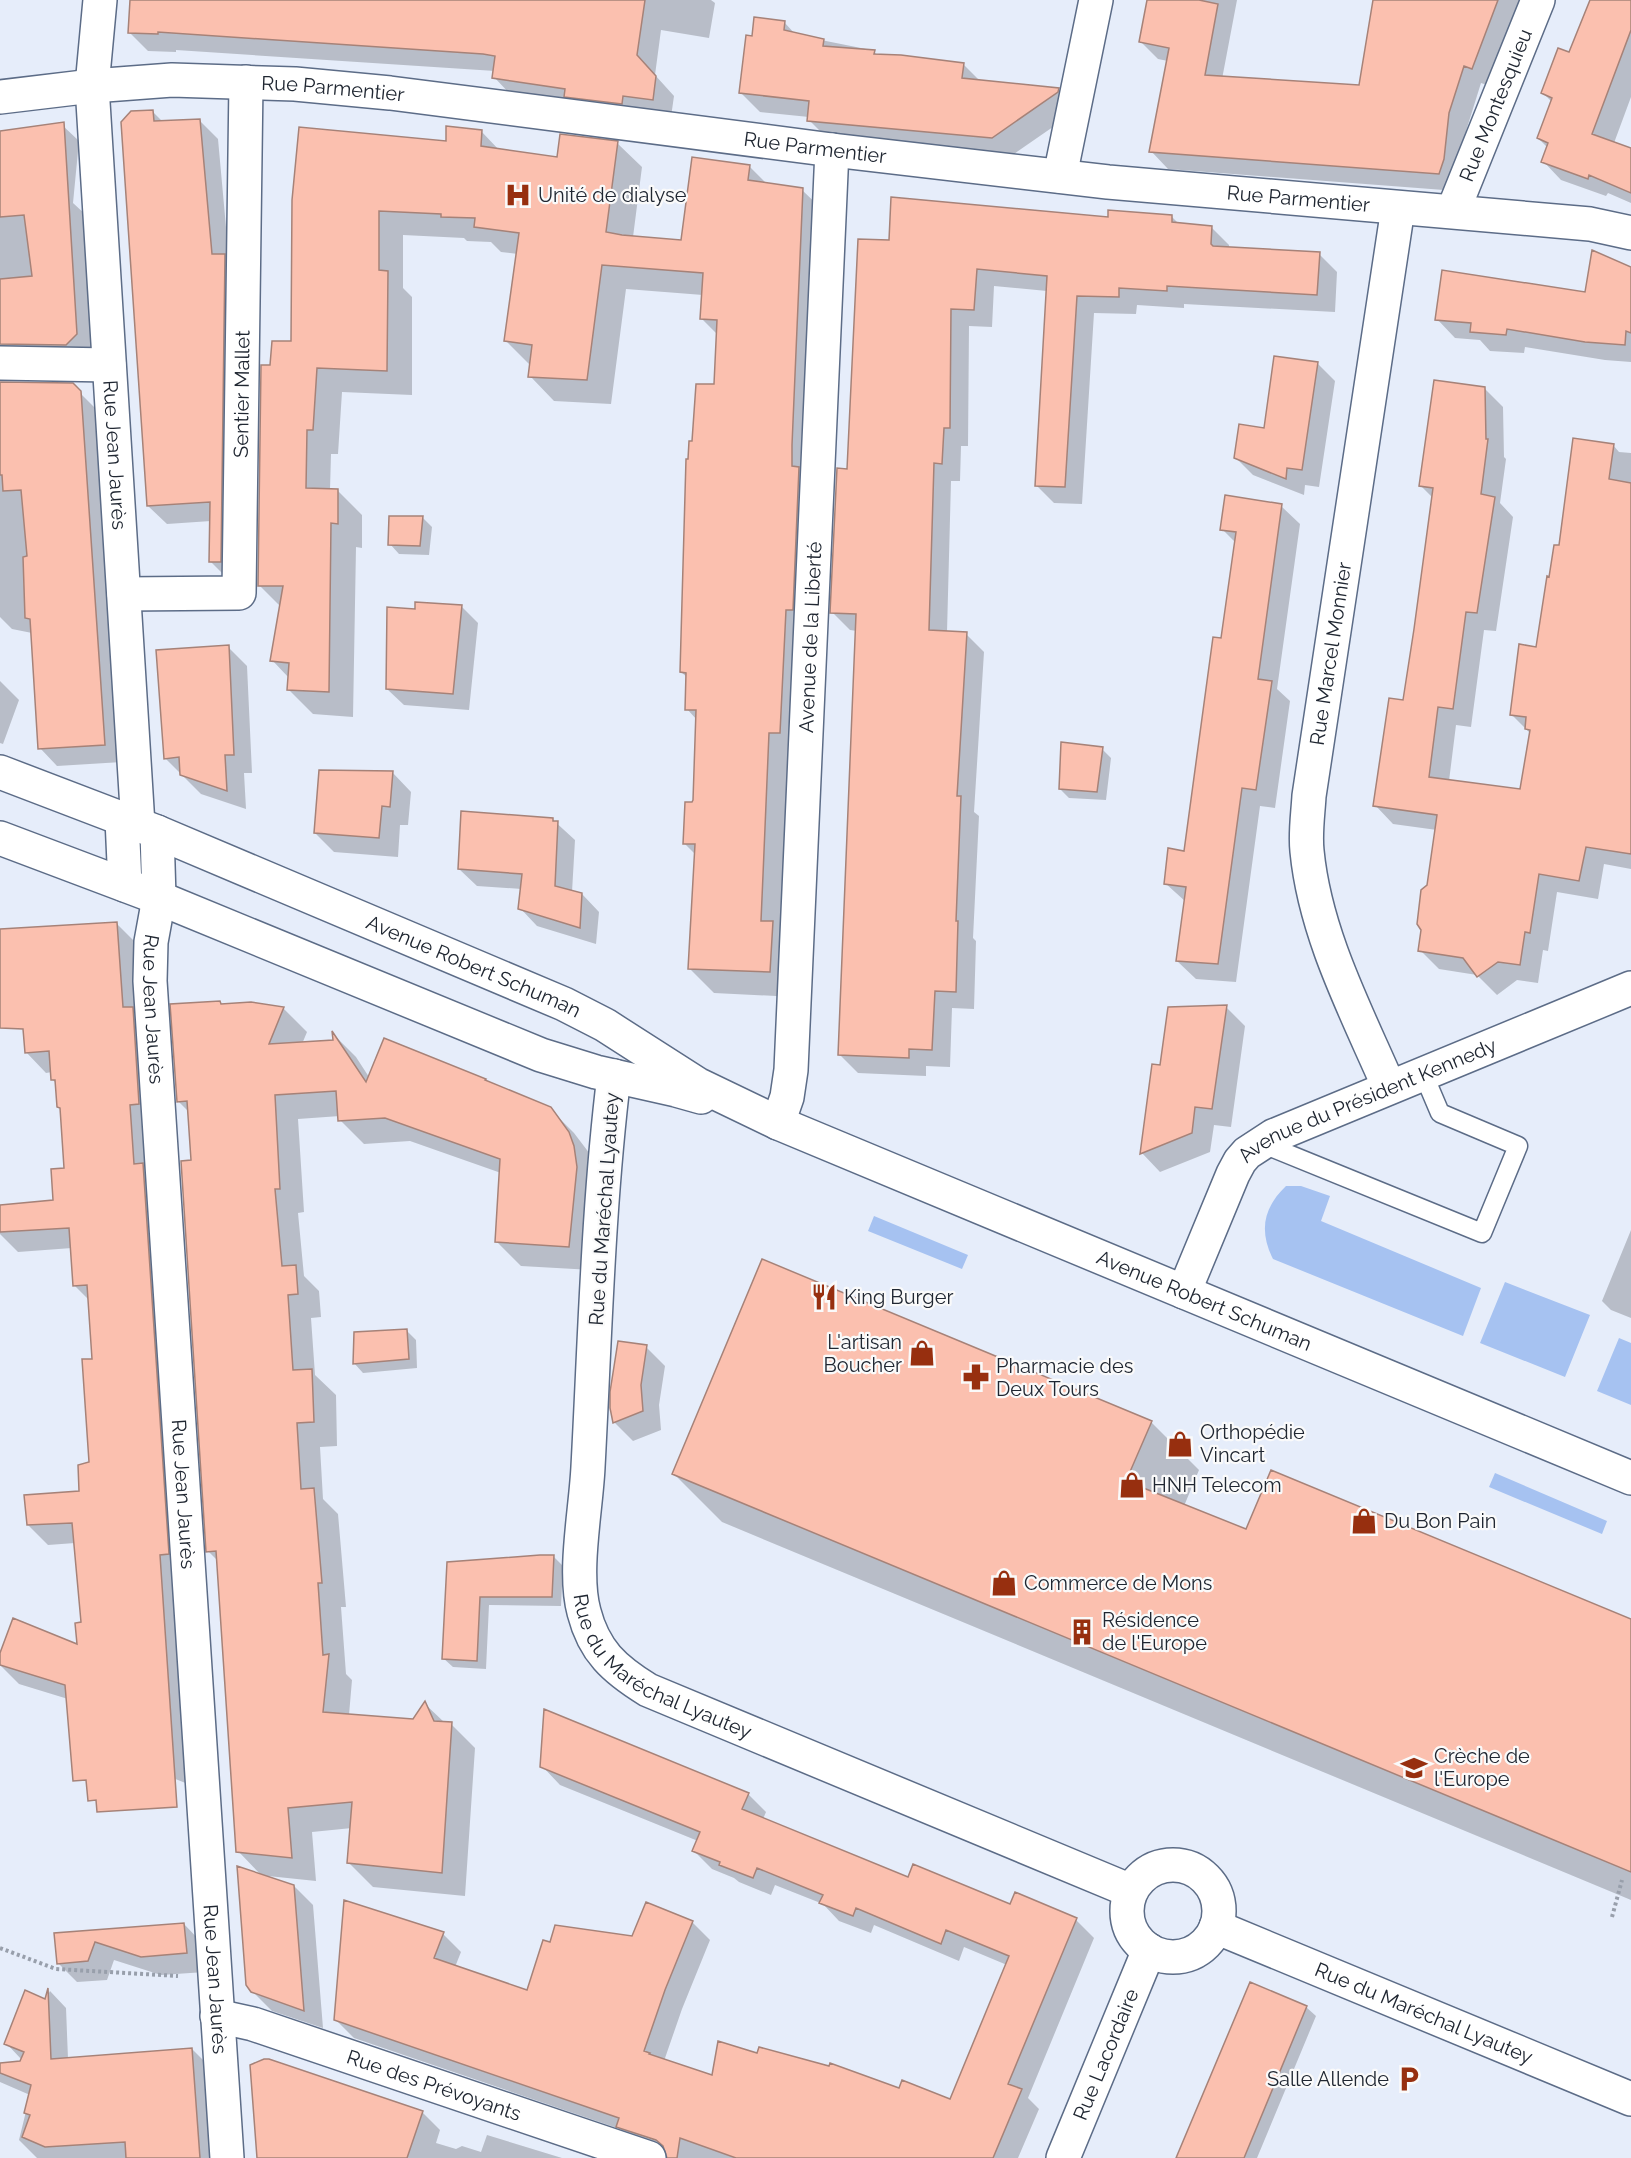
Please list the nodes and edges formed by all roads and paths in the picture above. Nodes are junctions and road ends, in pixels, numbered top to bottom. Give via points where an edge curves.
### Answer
1 (100, 0) edge
2 (1096, 0) edge
3 (1538, 0) edge
4 (246, 82) junction
5 (92, 86) junction
6 (0, 97) edge
7 (832, 150) junction
8 (1060, 176) junction
9 (1398, 208) junction
10 (1453, 212) junction
11 (1631, 233) edge
12 (0, 363) edge
13 (109, 365) junction
14 (124, 594) junction
15 (0, 772) edge
16 (139, 825) junction
17 (0, 838) edge
18 (124, 885) junction
19 (159, 898) junction
20 (1631, 988) edge
21 (1423, 1073) junction
22 (614, 1076) junction
23 (1389, 1087) junction
24 (777, 1123) junction
25 (1261, 1143) junction
26 (1184, 1292) junction
27 (1631, 1478) edge
28 (1622, 1880) dead end
29 (1131, 1891) junction
30 (1612, 1917) dead end
31 (1216, 1927) junction
32 (0, 1948) edge
33 (1149, 1950) junction
34 (215, 1978) junction
35 (217, 2016) junction
36 (1631, 2099) edge
37 (227, 2158) edge
38 (649, 2158) edge
39 (1063, 2158) edge

1 - 5 street, Rue Jean Jaurès
2 - 8 street
3 - 10 street, Rue Montesquieu
4 - 5 street, Rue Parmentier via 172,80
4 - 7 street, Rue Parmentier via 390,93
4 - 14 street, Sentier Mallet via 239,593
5 - 6 street, Rue Parmentier
5 - 13 street, Rue Jean Jaurès
7 - 8 street, Rue Parmentier
7 - 24 street, Avenue de la Liberté via 791,1070 787,1097
8 - 9 street, Rue Parmentier
9 - 10 street, Rue Parmentier
9 - 23 street, Rue Marcel Monnier via 1309,796 1306,848 1315,905 1324,932
10 - 11 street, Rue Parmentier via 1590,224
12 - 13 street
13 - 14 street, Rue Jean Jaurès
14 - 16 street, Rue Jean Jaurès
15 - 16 street, Avenue Robert Schuman
16 - 18 street, Rue Jean Jaurès
16 - 19 street, Rue Jean Jaurès
16 - 24 street, Avenue Robert Schuman via 590,1016 697,1084
17 - 18 street, Avenue Robert Schuman
18 - 19 street, Avenue Robert Schuman
19 - 22 street, Avenue Robert Schuman via 541,1056
19 - 34 street, Rue Jean Jaurès via 151,942 150,981
20 - 21 street, Avenue du Président Kennedy
21 - 23 street, Avenue du Président Kennedy
21 - 25 lane via 1440,1113 1518,1146 1482,1233
22 - 24 street, Avenue Robert Schuman via 676,1089
22 - 29 street, Rue du Maréchal Lyautey via 604,1161 580,1570 583,1611 599,1649 613,1666 648,1690
23 - 25 street, Avenue du Président Kennedy
24 - 26 street, Avenue Robert Schuman
25 - 26 street, Avenue du Président Kennedy via 1240,1161 1233,1174
26 - 27 street, Avenue Robert Schuman
28 - 30 path
29 - 31 street via 1153,1869 1176,1864 1191,1868 1206,1879 1217,1895
29 - 33 street via 1126,1907 1128,1924 1136,1939
31 - 33 street via 1206,1942 1187,1954 1164,1956
31 - 36 street, Rue du Maréchal Lyautey
32 - 34 path via 56,1970
33 - 39 street, Rue Lacordaire
34 - 35 street, Rue Jean Jaurès
35 - 37 street, Rue Jean Jaurès
35 - 38 street, Rue des Prévoyants via 246,2022

